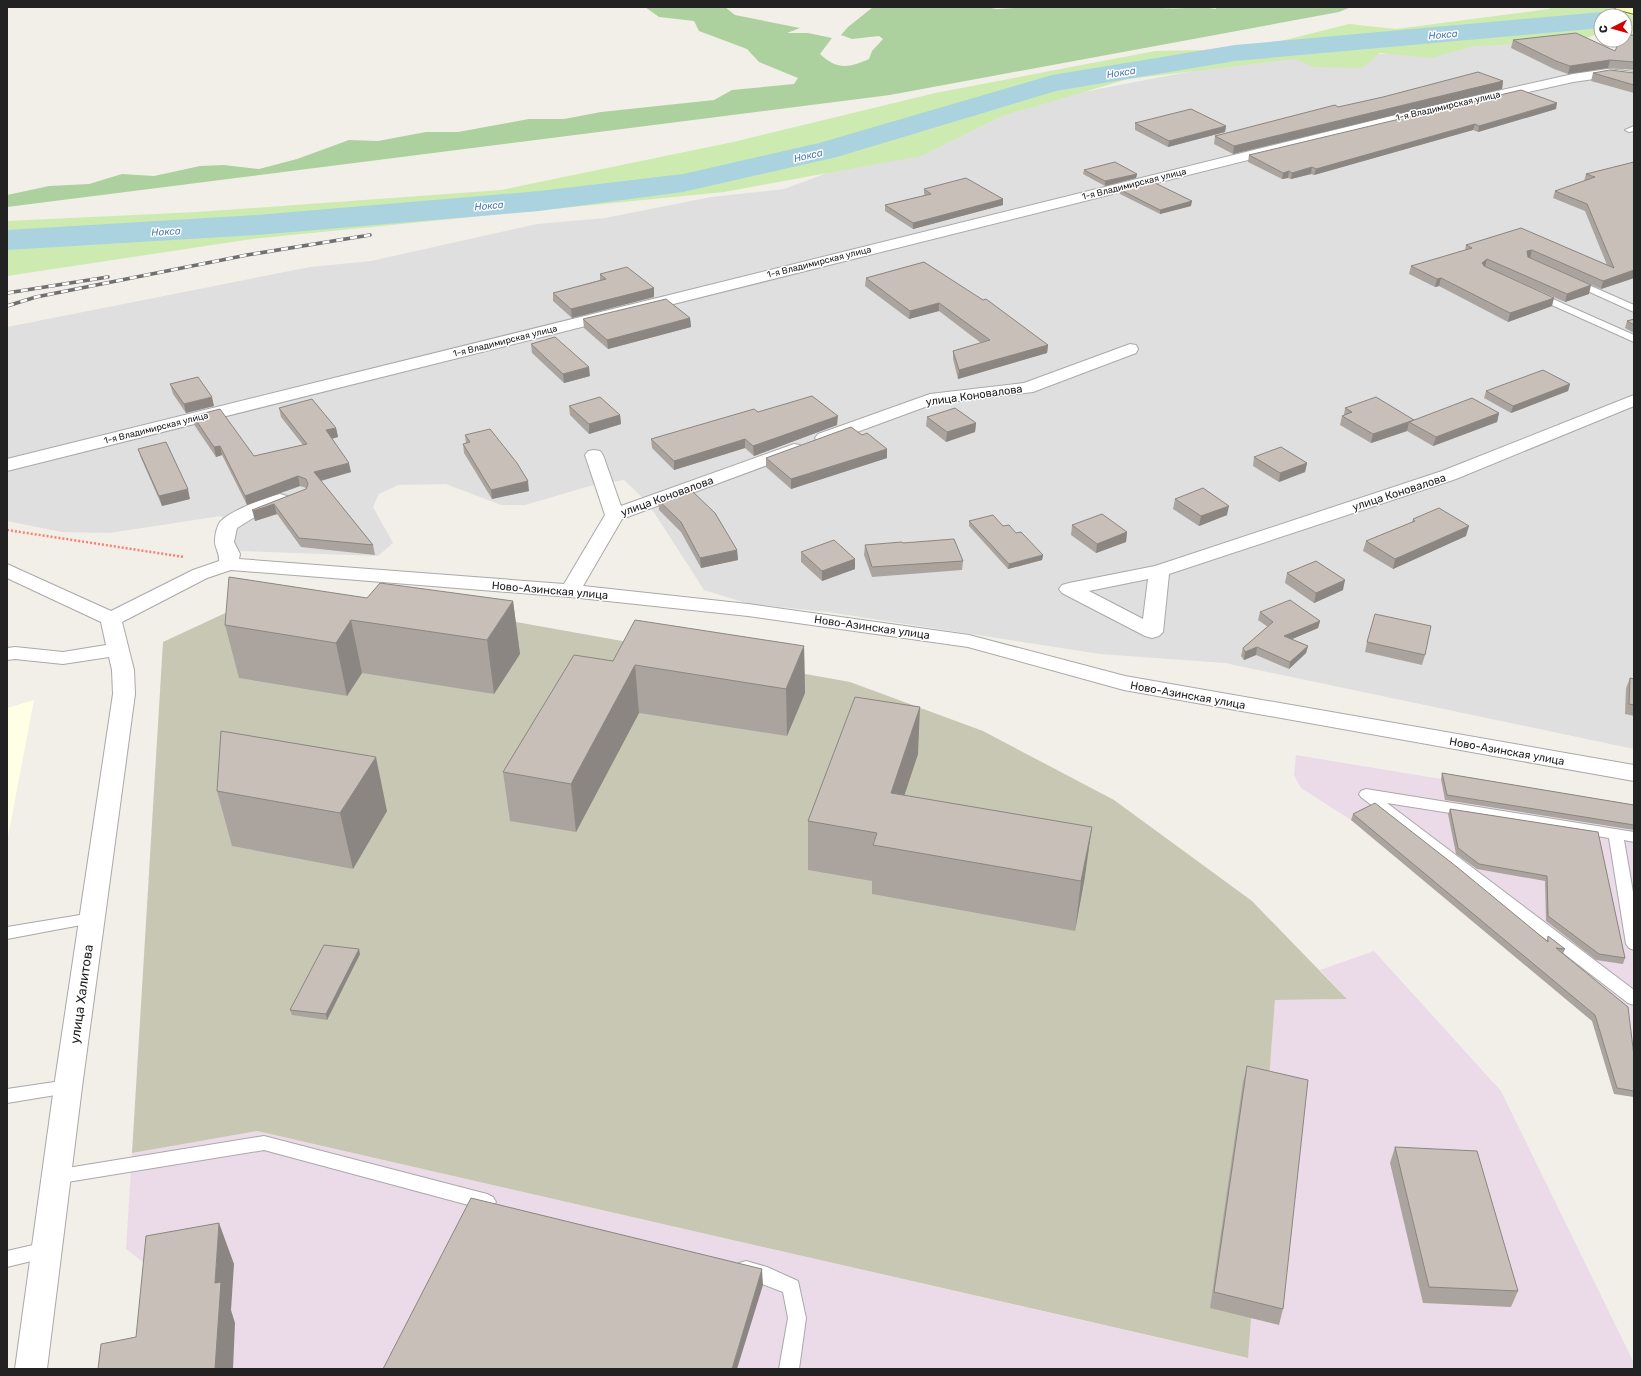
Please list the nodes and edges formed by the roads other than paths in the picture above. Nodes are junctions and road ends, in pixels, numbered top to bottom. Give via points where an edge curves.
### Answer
1 (1634, 76) edge
2 (1564, 277) edge
3 (1528, 290) edge
4 (1634, 309) edge
5 (1634, 339) edge
6 (1130, 349) dead end
7 (1634, 400) edge
8 (594, 455) dead end
9 (7, 465) edge
10 (294, 494) edge
11 (615, 515) junction
12 (229, 564) junction
13 (7, 570) edge
14 (1159, 571) dead end
15 (570, 591) junction
16 (112, 619) junction
17 (119, 649) junction
18 (7, 654) edge
19 (1634, 773) edge
20 (1616, 834) junction
21 (1634, 837) edge
22 (92, 918) junction
23 (7, 933) edge
24 (1634, 944) edge
25 (1634, 999) edge
26 (68, 1087) junction
27 (7, 1096) edge
28 (55, 1177) junction
29 (501, 1205) edge
30 (46, 1250) junction
31 (7, 1259) edge
32 (730, 1265) edge
33 (31, 1369) edge
34 (789, 1369) edge

1 - 9 street, 1-я Владимирская улица via 1608,73 1573,78 1440,108
2 - 4 lane
3 - 5 lane
6 - 11 street, улица Коновалова via 1027,388 930,399
7 - 14 street, улица Коновалова via 1449,475
8 - 11 street, улица Коновалова
10 - 12 street via 246,514 228,525 224,542 230,554
11 - 15 street, улица Коновалова
12 - 15 street, Ново-Азинская улица
12 - 16 street, Ново-Азинская улица via 200,574
13 - 16 street
15 - 19 street, Ново-Азинская улица via 748,610 969,641 1124,683
16 - 17 street, улица Халитова
17 - 18 street via 64,658
17 - 22 street, улица Халитова via 124,694
20 - 21 lane
20 - 24 lane
20 - 25 lane via 1366,794
22 - 23 lane
22 - 26 street, улица Халитова
26 - 27 lane
26 - 28 street, улица Халитова
28 - 29 lane via 264,1143
28 - 30 street, улица Халитова
30 - 31 lane
30 - 33 street, улица Халитова
32 - 34 lane via 760,1273 791,1287 797,1318

